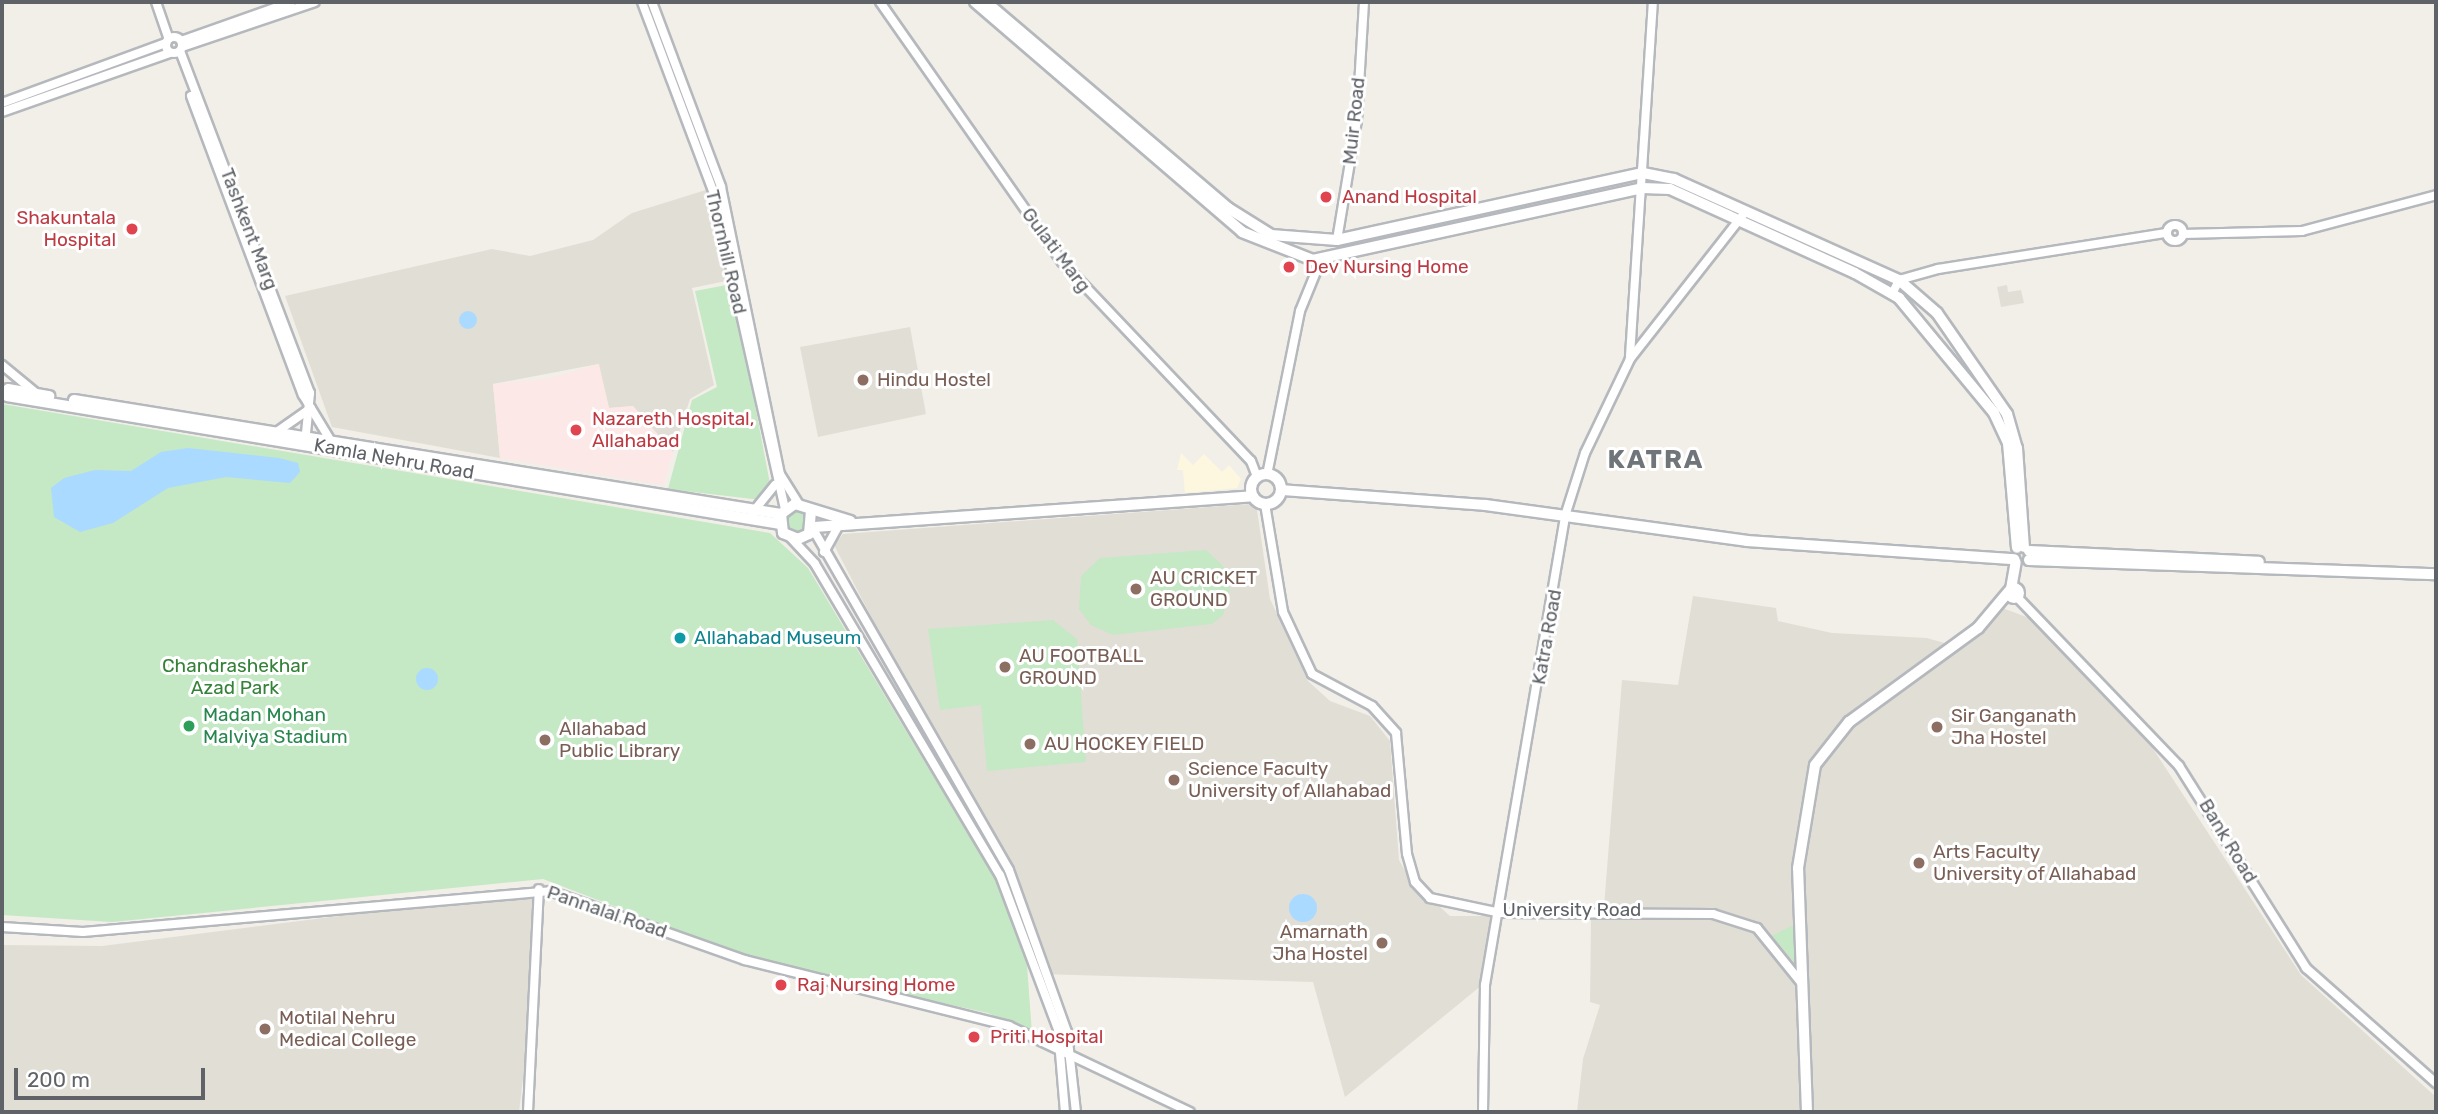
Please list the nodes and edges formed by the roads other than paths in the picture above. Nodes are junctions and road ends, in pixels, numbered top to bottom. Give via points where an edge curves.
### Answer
1 (156, 2) edge
2 (161, 2) edge
3 (291, 2) edge
4 (315, 2) edge
5 (642, 2) edge
6 (652, 2) edge
7 (880, 2) edge
8 (975, 2) edge
9 (986, 2) edge
10 (1364, 2) edge
11 (1653, 2) edge
12 (175, 46) junction
13 (2, 103) edge
14 (2, 111) edge
15 (1643, 173) junction
16 (1642, 188) junction
17 (2436, 195) edge
18 (1743, 216) junction
19 (1341, 239) junction
20 (1311, 241) junction
21 (1343, 257) junction
22 (1317, 261) junction
23 (1899, 280) junction
24 (1892, 294) junction
25 (1630, 359) junction
26 (2, 365) edge
27 (5, 391) edge
28 (37, 394) junction
29 (311, 408) junction
30 (278, 431) junction
31 (306, 439) junction
32 (329, 439) junction
33 (1262, 476) junction
34 (775, 485) junction
35 (1281, 490) junction
36 (1253, 496) junction
37 (799, 504) junction
38 (1265, 504) junction
39 (811, 511) junction
40 (752, 512) junction
41 (782, 516) junction
42 (1564, 516) junction
43 (861, 523) junction
44 (839, 525) junction
45 (813, 528) junction
46 (791, 538) junction
47 (2021, 555) junction
48 (824, 557) junction
49 (2436, 567) edge
50 (2436, 574) edge
51 (2014, 593) junction
52 (539, 889) junction
53 (1501, 913) junction
54 (2, 927) edge
55 (1804, 986) junction
56 (1061, 1048) junction
57 (1071, 1051) junction
58 (2436, 1083) edge
59 (528, 1112) edge
60 (1065, 1112) edge
61 (1076, 1112) edge
62 (1190, 1112) edge
63 (1483, 1112) edge
64 (1807, 1112) edge

1 - 12 street, Tashkent Marg
2 - 12 street, Tashkent Marg
3 - 12 street
4 - 12 street
5 - 34 street, Thornhill Road via 714,194
6 - 37 street, Thornhill Road via 721,187 780,474
7 - 33 street, Gulati Marg via 1062,262
8 - 22 main road via 1242,232
9 - 20 main road via 1228,208 1272,235
10 - 19 street, Muir Road via 1357,120
11 - 15 street
12 - 13 street
12 - 14 street
12 - 29 street, Tashkent Marg
15 - 16 street
15 - 18 main road via 1674,178
15 - 19 main road
16 - 18 main road via 1670,189
16 - 21 main road via 1385,241
16 - 25 street
17 - 23 street via 2302,231 2183,234 2175,224 2166,233
18 - 23 main road
18 - 24 main road
18 - 25 street, Katra Road
19 - 20 main road
19 - 21 main road via 1349,252
20 - 22 main road via 1306,247
21 - 22 main road
22 - 33 street via 1300,311
23 - 24 street
23 - 47 main road via 1937,313 2007,414 2017,449
24 - 47 main road via 1928,327 1994,413 2008,443
25 - 42 street, Katra Road via 1585,453
26 - 28 street
27 - 28 main road, Kamla Nehru Road
27 - 31 main road, Kamla Nehru Road
28 - 30 main road, Kamla Nehru Road
29 - 30 street
29 - 31 street
29 - 32 street, Tashkent Marg
30 - 31 main road, Kamla Nehru Road
31 - 32 main road, Kamla Nehru Road
31 - 41 main road, Kamla Nehru Road
32 - 40 main road, Kamla Nehru Road
33 - 35 main road
33 - 36 main road
34 - 40 street
34 - 41 street, Thornhill Road
35 - 38 main road
35 - 42 main road
36 - 38 main road
36 - 43 main road
37 - 39 main road
37 - 41 main road
38 - 53 street, University Road via 1283,612 1312,674 1372,706 1396,733 1415,882 1430,898
39 - 43 main road
39 - 45 main road
40 - 41 main road, Kamla Nehru Road
41 - 46 main road
42 - 47 main road via 1747,541
42 - 53 street, Katra Road
43 - 44 main road
44 - 45 main road
44 - 48 street
45 - 46 main road
45 - 48 street
46 - 56 street via 816,564 974,825 1016,914
47 - 49 main road
47 - 50 main road
47 - 51 main road
48 - 57 street via 1009,870
51 - 55 main road via 1998,602 1978,628 1849,722 1815,765 1798,868
51 - 58 street, Bank Road via 2179,766 2306,968
52 - 54 street, Pannalal Road via 83,932
52 - 56 street, Pannalal Road via 745,960 993,1021
52 - 59 street
53 - 55 street, University Road via 1557,908 1713,914 1757,928
53 - 63 street, Katra Road via 1485,985
55 - 64 main road
56 - 57 street, Pannalal Road
56 - 60 street
57 - 61 street
57 - 62 street, Pannalal Road

